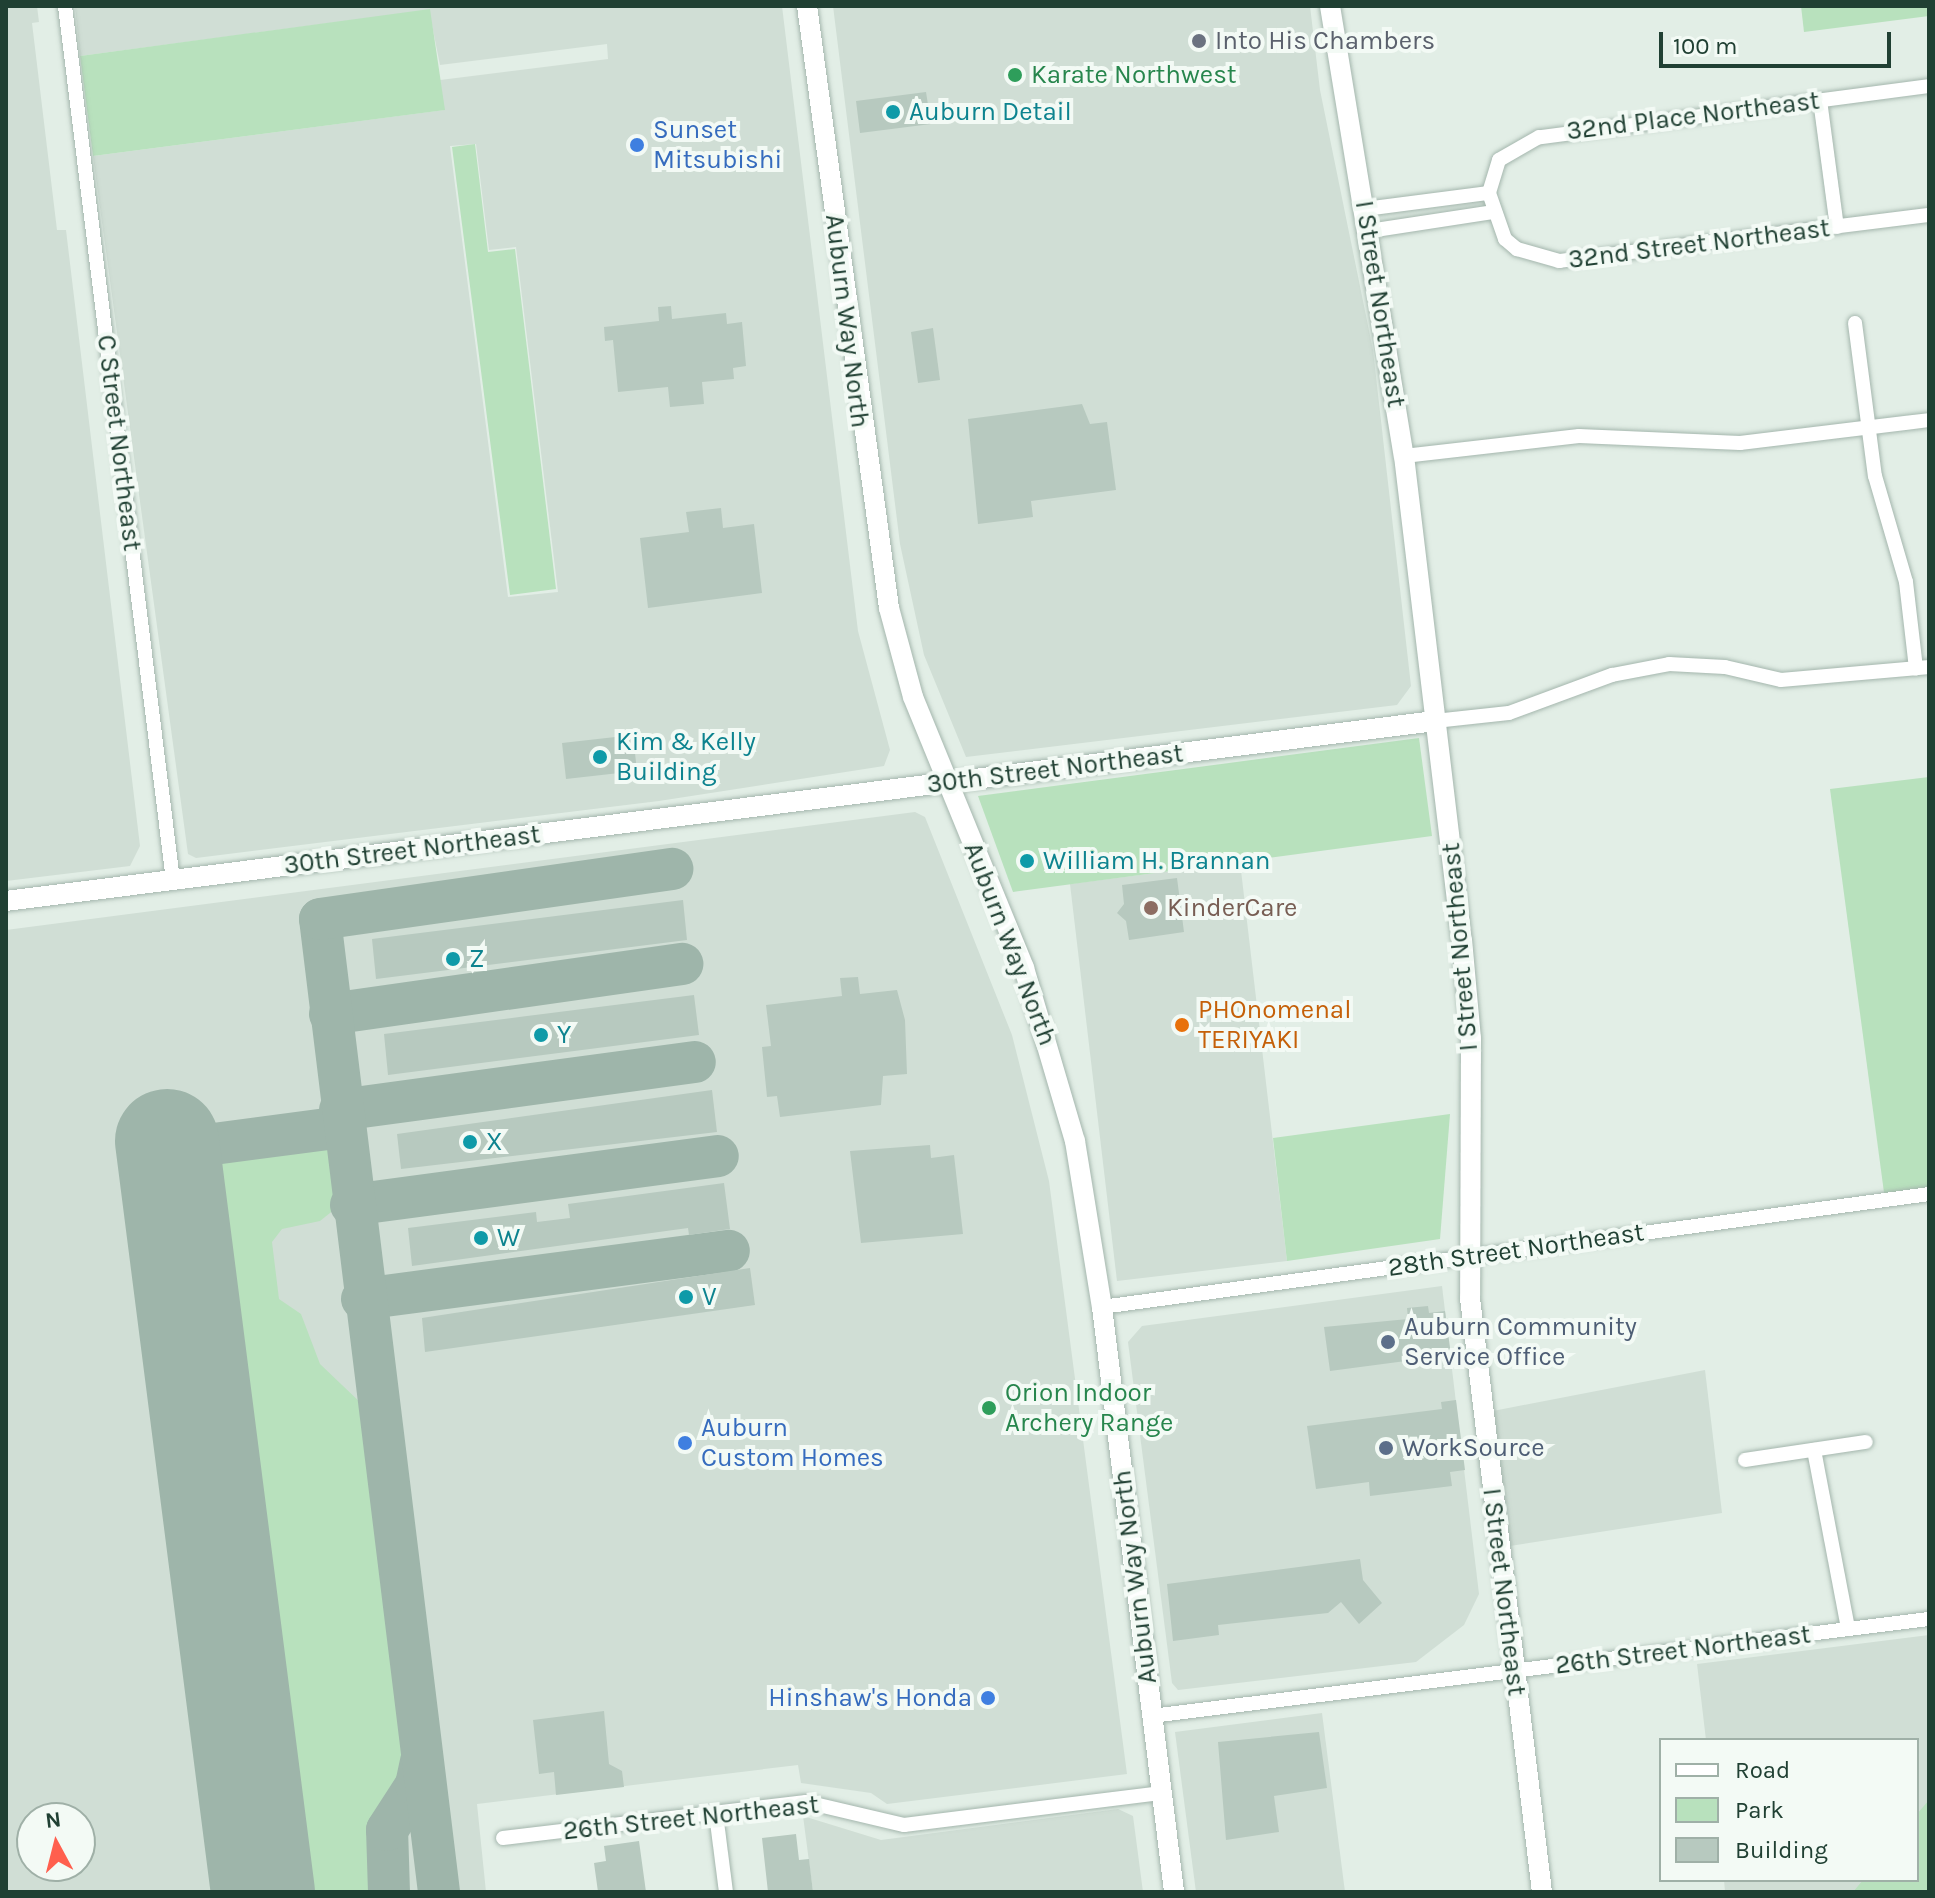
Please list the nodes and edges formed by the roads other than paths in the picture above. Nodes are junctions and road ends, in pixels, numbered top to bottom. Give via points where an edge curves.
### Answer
1 (65, 6) edge
2 (807, 6) edge
3 (1330, 6) edge
4 (1929, 86) edge
5 (1820, 100) junction
6 (1489, 193) junction
7 (1365, 209) junction
8 (1493, 212) junction
9 (1929, 215) edge
10 (1837, 227) junction
11 (1369, 231) junction
12 (1855, 323) dead end
13 (1929, 420) edge
14 (1868, 427) junction
15 (1404, 456) junction
16 (1922, 668) edge
17 (1435, 721) junction
18 (947, 783) junction
19 (173, 880) junction
20 (6, 901) edge
21 (1929, 1194) edge
22 (1467, 1256) junction
23 (1102, 1307) junction
24 (1866, 1442) dead end
25 (1814, 1450) junction
26 (1745, 1460) dead end
27 (1929, 1619) edge
28 (1848, 1629) junction
29 (1514, 1672) junction
30 (1152, 1716) junction
31 (1162, 1793) junction
32 (716, 1814) junction
33 (503, 1838) dead end
34 (726, 1892) edge
35 (1174, 1892) edge
36 (1542, 1892) edge

1 - 19 street, C Street Northeast
2 - 18 street, Auburn Way North via 880,562 905,669
3 - 7 street, I Street Northeast
4 - 5 street, 32nd Place Northeast
5 - 6 street, 32nd Place Northeast via 1539,137 1499,160
5 - 10 street
6 - 7 street
6 - 8 street, 32nd Street Northeast
7 - 11 street, I Street Northeast
8 - 10 street, 32nd Street Northeast via 1517,249 1559,261
8 - 11 street
9 - 10 street, 32nd Street Northeast
11 - 15 street, I Street Northeast
12 - 14 street
13 - 14 street
14 - 15 street via 1715,445 1556,437
14 - 16 street via 1880,504 1906,582
15 - 17 street, I Street Northeast
16 - 17 street, 30th Street Northeast via 1781,680 1725,667 1669,664 1612,675 1509,713
17 - 18 street, 30th Street Northeast
17 - 22 street, I Street Northeast via 1471,1038
18 - 19 street, 30th Street Northeast
18 - 23 street, Auburn Way North via 1053,1055
19 - 20 street, 30th Street Northeast
21 - 22 street, 28th Street Northeast
22 - 23 street, 28th Street Northeast
22 - 29 street, I Street Northeast
23 - 30 street, Auburn Way North
24 - 25 street
25 - 26 street
25 - 28 street
27 - 28 street, 26th Street Northeast
28 - 29 street, 26th Street Northeast
29 - 30 street, 26th Street Northeast
29 - 36 street, I Street Northeast
30 - 31 street, Auburn Way North
31 - 32 street, 26th Street Northeast via 904,1825 869,1821 822,1802
31 - 35 street, Auburn Way North
32 - 33 street, 26th Street Northeast
32 - 34 street

